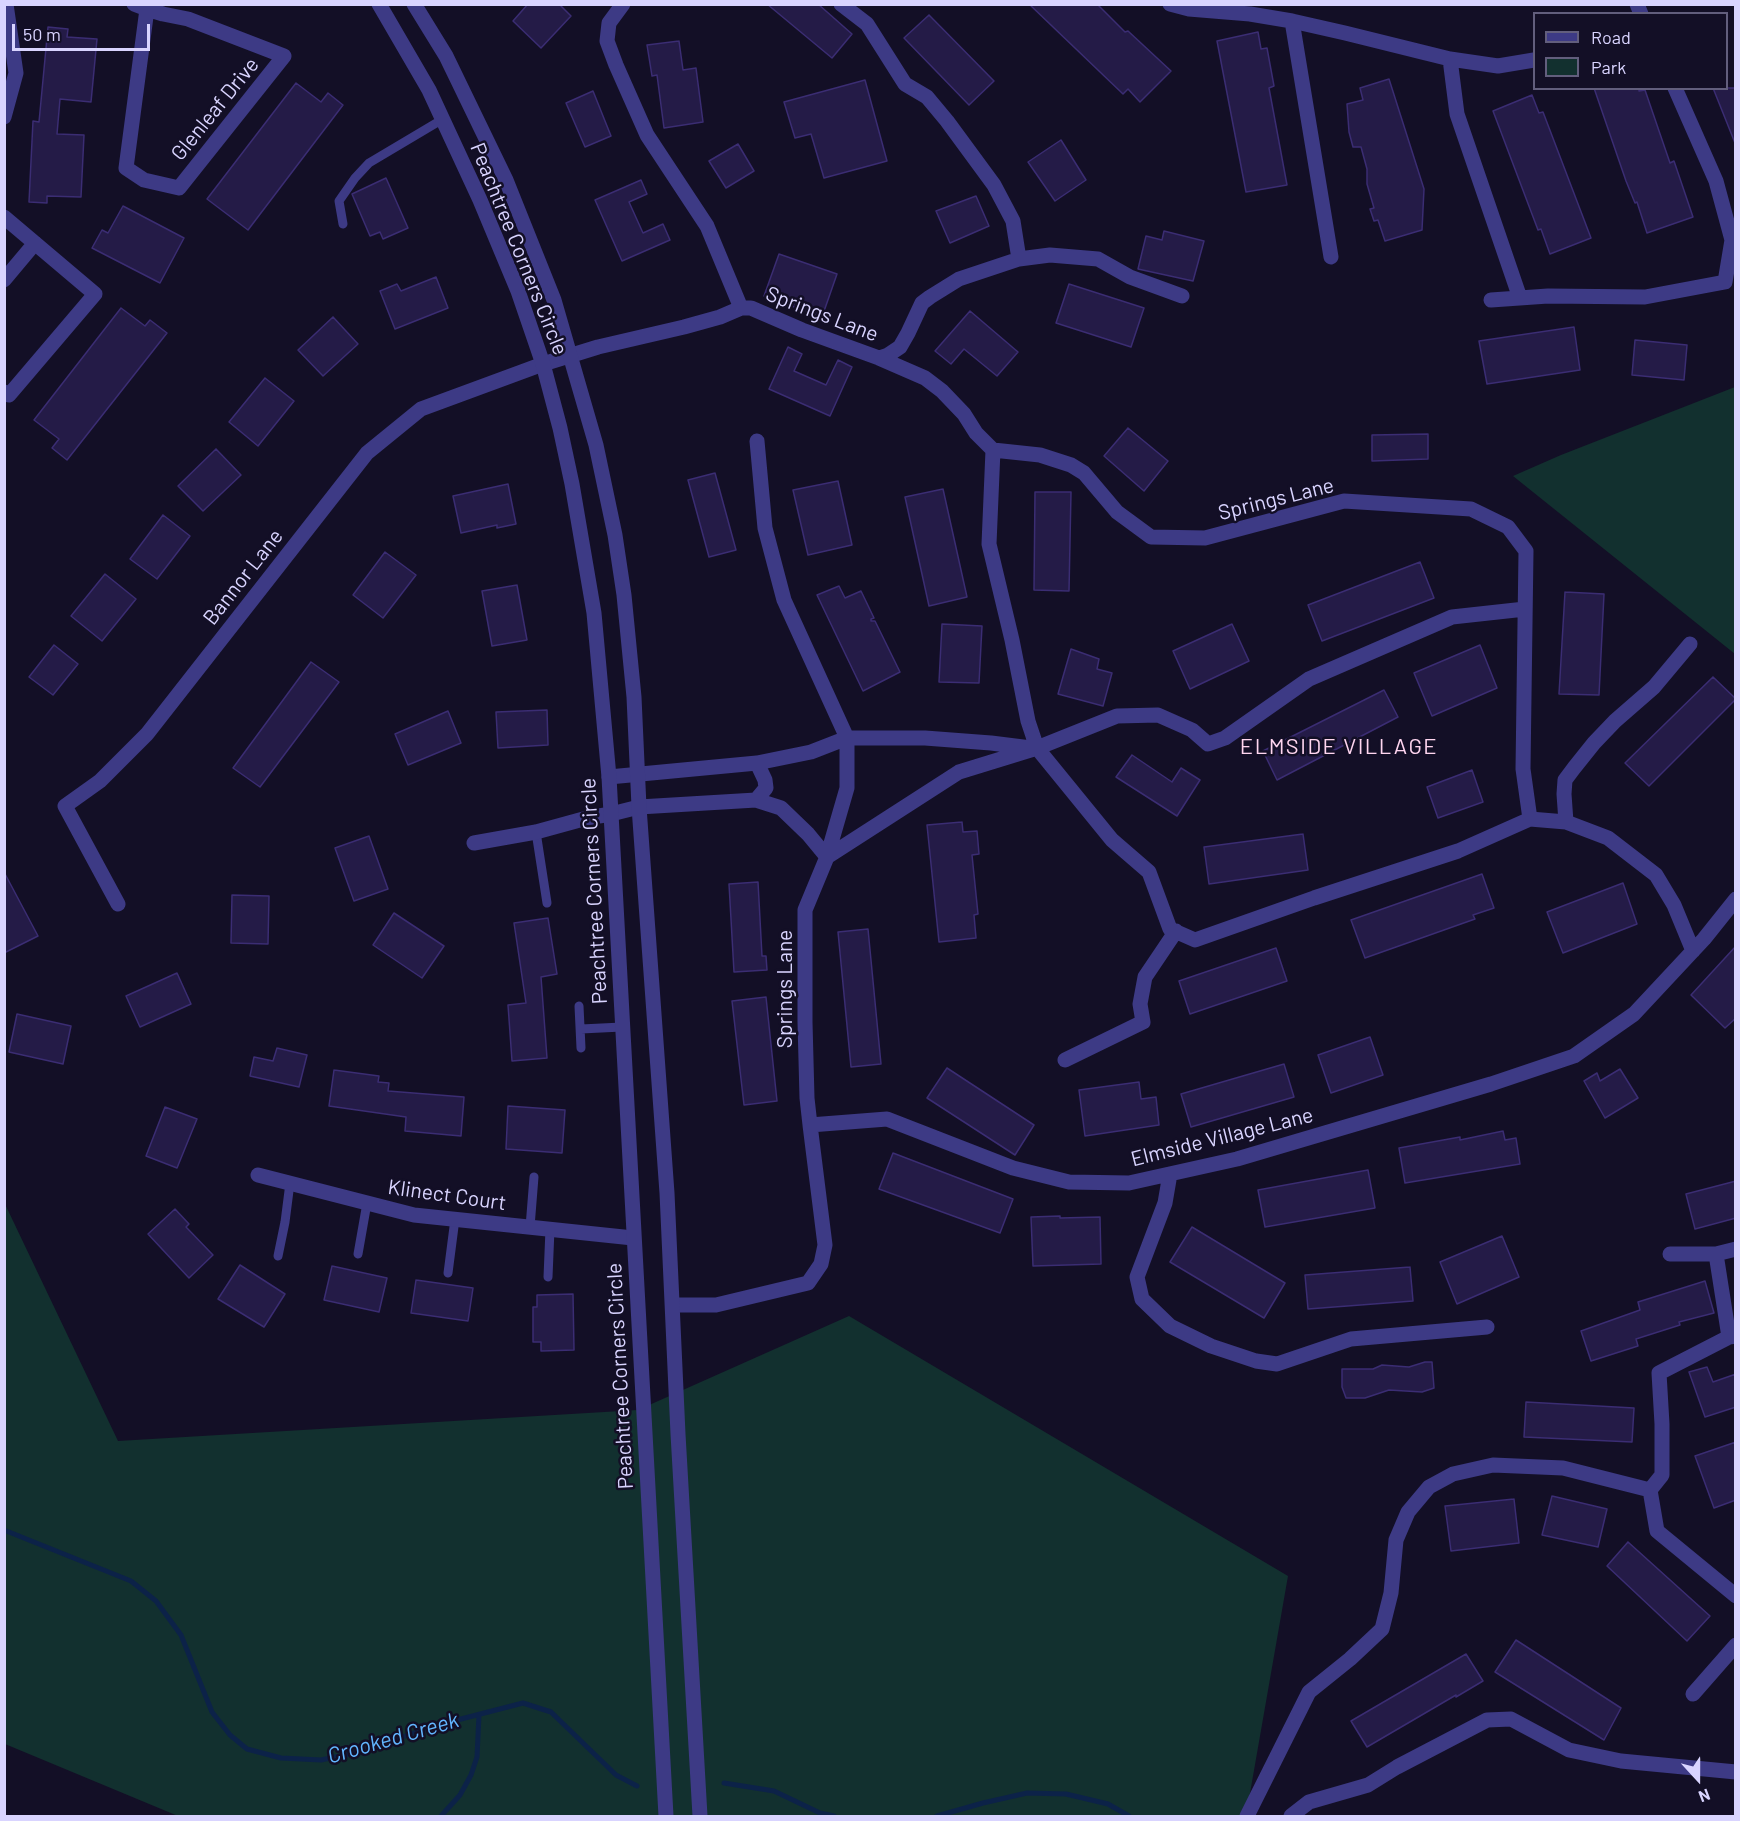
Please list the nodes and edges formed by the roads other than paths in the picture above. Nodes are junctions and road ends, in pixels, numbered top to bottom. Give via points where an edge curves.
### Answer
1 (6, 4) edge
2 (379, 4) edge
3 (414, 4) edge
4 (623, 4) edge
5 (841, 4) edge
6 (1170, 4) edge
7 (140, 7) edge
8 (1292, 21) junction
9 (1450, 59) junction
10 (1533, 60) edge
11 (1676, 90) edge
12 (4, 117) edge
13 (443, 119) junction
14 (4, 217) edge
15 (343, 224) dead end
16 (35, 243) junction
17 (1331, 257) dead end
18 (1019, 259) junction
19 (4, 280) edge
20 (1182, 296) dead end
21 (1520, 298) junction
22 (1491, 300) dead end
23 (741, 308) junction
24 (571, 356) junction
25 (879, 358) junction
26 (543, 364) junction
27 (4, 392) edge
28 (757, 441) dead end
29 (993, 450) junction
30 (1525, 609) junction
31 (1690, 644) dead end
32 (847, 738) junction
33 (1037, 748) junction
34 (758, 763) junction
35 (639, 773) junction
36 (609, 777) junction
37 (756, 800) junction
38 (639, 807) junction
39 (611, 814) junction
40 (1530, 819) junction
41 (1566, 822) junction
42 (536, 832) junction
43 (474, 843) dead end
44 (826, 857) junction
45 (1736, 899) edge
46 (547, 903) dead end
47 (118, 904) dead end
48 (1176, 931) junction
49 (1693, 951) junction
50 (579, 1006) dead end
51 (622, 1027) junction
52 (581, 1029) junction
53 (581, 1048) dead end
54 (1065, 1060) dead end
55 (810, 1125) junction
56 (1170, 1174) junction
57 (258, 1175) dead end
58 (534, 1177) dead end
59 (290, 1183) junction
60 (367, 1203) junction
61 (455, 1219) junction
62 (530, 1227) junction
63 (550, 1229) junction
64 (633, 1238) junction
65 (1736, 1249) edge
66 (358, 1254) dead end
67 (1670, 1254) dead end
68 (1716, 1254) junction
69 (278, 1256) dead end
70 (448, 1273) dead end
71 (548, 1277) dead end
72 (674, 1305) junction
73 (1487, 1327) dead end
74 (1732, 1336) edge
75 (1650, 1490) junction
76 (1736, 1596) edge
77 (1736, 1645) edge
78 (1693, 1694) dead end
79 (1736, 1772) edge
80 (666, 1816) edge
81 (700, 1816) edge
82 (1246, 1816) edge
83 (1291, 1816) edge

1 - 12 street via 16,73
2 - 13 street, Peachtree Corners Circle
3 - 24 street, Peachtree Corners Circle via 446,56 506,180 554,300
4 - 23 street via 609,23 607,41 616,65 647,135 707,226
5 - 18 street via 867,24 905,84 927,97 994,185 1013,221
6 - 8 street
7 - 7 street, Glenleaf Drive via 188,19 284,56 179,188 144,180 126,168
8 - 9 street
8 - 17 street
9 - 10 street via 1498,66
9 - 21 street via 1457,114
11 - 21 street via 1716,181 1732,240 1725,282 1645,297
13 - 15 lane via 369,164 355,177 339,201
13 - 26 street, Peachtree Corners Circle via 518,291
14 - 16 street
16 - 19 street
16 - 27 street via 95,294 9,395
18 - 20 street via 1050,255 1098,259 1130,277
18 - 25 street via 959,279 930,297 922,303 900,347
21 - 22 street
23 - 24 street, Springs Lane
23 - 25 street, Springs Lane via 751,308
24 - 26 street, Bannor Lane
24 - 35 street, Peachtree Corners Circle via 596,444 615,535 627,618
25 - 29 street, Springs Lane via 925,378 942,391
26 - 36 street, Peachtree Corners Circle via 561,428 594,613
26 - 47 street, Bannor Lane via 421,409 367,453 147,734 100,781 65,806
28 - 32 street, Springs Lane via 765,528 784,600
29 - 30 street, Springs Lane via 1040,455 1071,465 1084,473 1117,512 1151,537 1205,538 1344,501 1471,509 1508,527 1526,551
29 - 33 street via 988,544
30 - 33 street via 1452,617 1309,679 1225,738 1208,744 1192,730 1158,715 1117,716
30 - 40 street, Springs Lane via 1523,769
31 - 41 street via 1654,687 1594,743 1565,780
32 - 33 street via 925,738
32 - 34 street via 811,752
32 - 44 street, Springs Lane via 847,788
33 - 44 street via 959,772
33 - 48 street via 1112,840 1149,872 1170,929
34 - 35 street
34 - 37 street via 766,788
35 - 36 street
35 - 38 street, Peachtree Corners Circle
36 - 39 street, Peachtree Corners Circle
37 - 38 street
37 - 44 street via 781,808
38 - 39 street
38 - 72 street, Peachtree Corners Circle
39 - 42 street
39 - 51 street, Peachtree Corners Circle
40 - 41 street
40 - 48 street via 1458,852 1195,940
41 - 49 street via 1608,838 1656,875 1674,905
42 - 43 street
42 - 46 lane
44 - 55 street, Springs Lane via 805,910
45 - 49 street, Elmside Village Lane
48 - 54 street via 1145,977 1140,1004 1143,1022
49 - 56 street, Elmside Village Lane via 1635,1014 1574,1056 1237,1159
50 - 52 lane
51 - 52 lane
51 - 64 street, Peachtree Corners Circle
52 - 53 lane
55 - 56 street, Elmside Village Lane via 886,1119 1013,1167 1069,1182 1129,1183
55 - 72 street via 825,1245 821,1264 808,1283 716,1305
56 - 73 street via 1165,1203 1137,1276 1142,1299 1170,1326 1211,1346 1277,1364 1351,1339
57 - 59 street, Klinect Court
58 - 62 lane
59 - 60 street, Klinect Court
59 - 69 lane
60 - 61 street, Klinect Court via 414,1215
60 - 66 lane
61 - 62 street, Klinect Court
61 - 70 lane
62 - 63 street, Klinect Court
63 - 64 street, Klinect Court
63 - 71 lane
64 - 80 street, Peachtree Corners Circle
65 - 68 street
67 - 68 street
68 - 74 street
72 - 81 street, Peachtree Corners Circle
74 - 75 street via 1659,1373 1662,1475
75 - 76 street via 1657,1531
75 - 82 street via 1563,1468 1493,1465 1453,1474 1429,1487 1408,1512 1396,1540 1383,1629 1309,1692
77 - 78 street
79 - 83 street via 1621,1761 1569,1750 1511,1719 1487,1720 1368,1785 1309,1802

